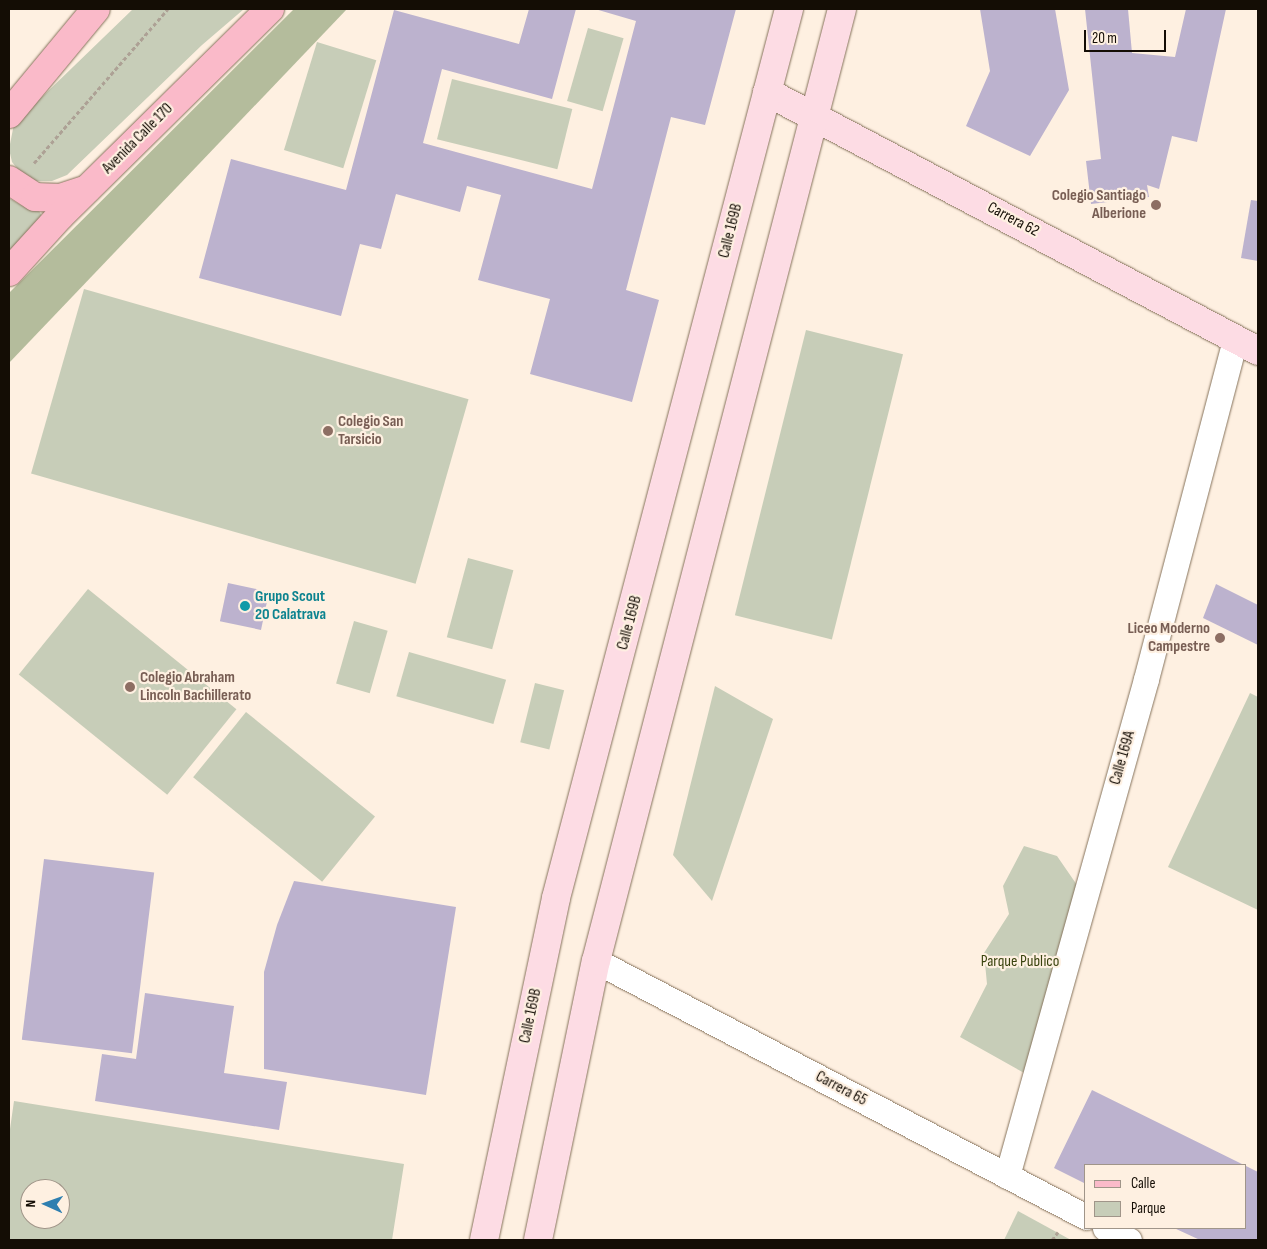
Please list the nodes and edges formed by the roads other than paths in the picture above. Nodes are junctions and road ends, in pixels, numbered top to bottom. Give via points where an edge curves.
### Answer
1 (90, 9) edge
2 (96, 9) edge
3 (270, 9) edge
4 (788, 9) edge
5 (842, 9) edge
6 (9, 90) edge
7 (767, 92) junction
8 (9, 114) edge
9 (815, 115) junction
10 (11, 182) edge
11 (88, 188) junction
12 (9, 272) edge
13 (1247, 345) edge
14 (596, 961) junction
15 (1006, 1176) junction
16 (1084, 1216) edge
17 (1108, 1229) edge
18 (484, 1240) edge
19 (538, 1240) edge
20 (1129, 1240) edge

1 - 6 main road
2 - 8 main road
3 - 11 main road, Avenida Calle 170
4 - 7 main road, Calle 169B
5 - 9 main road
7 - 9 main road, Carrera 62
7 - 18 main road, Calle 169B via 556,898
9 - 13 main road, Carrera 62
9 - 14 main road
10 - 11 main road via 35,197 60,198
11 - 12 main road, Avenida Calle 170
13 - 15 street, Calle 169A via 1146,679
14 - 15 street, Carrera 65
14 - 19 main road
15 - 16 street, Carrera 65
17 - 20 street

